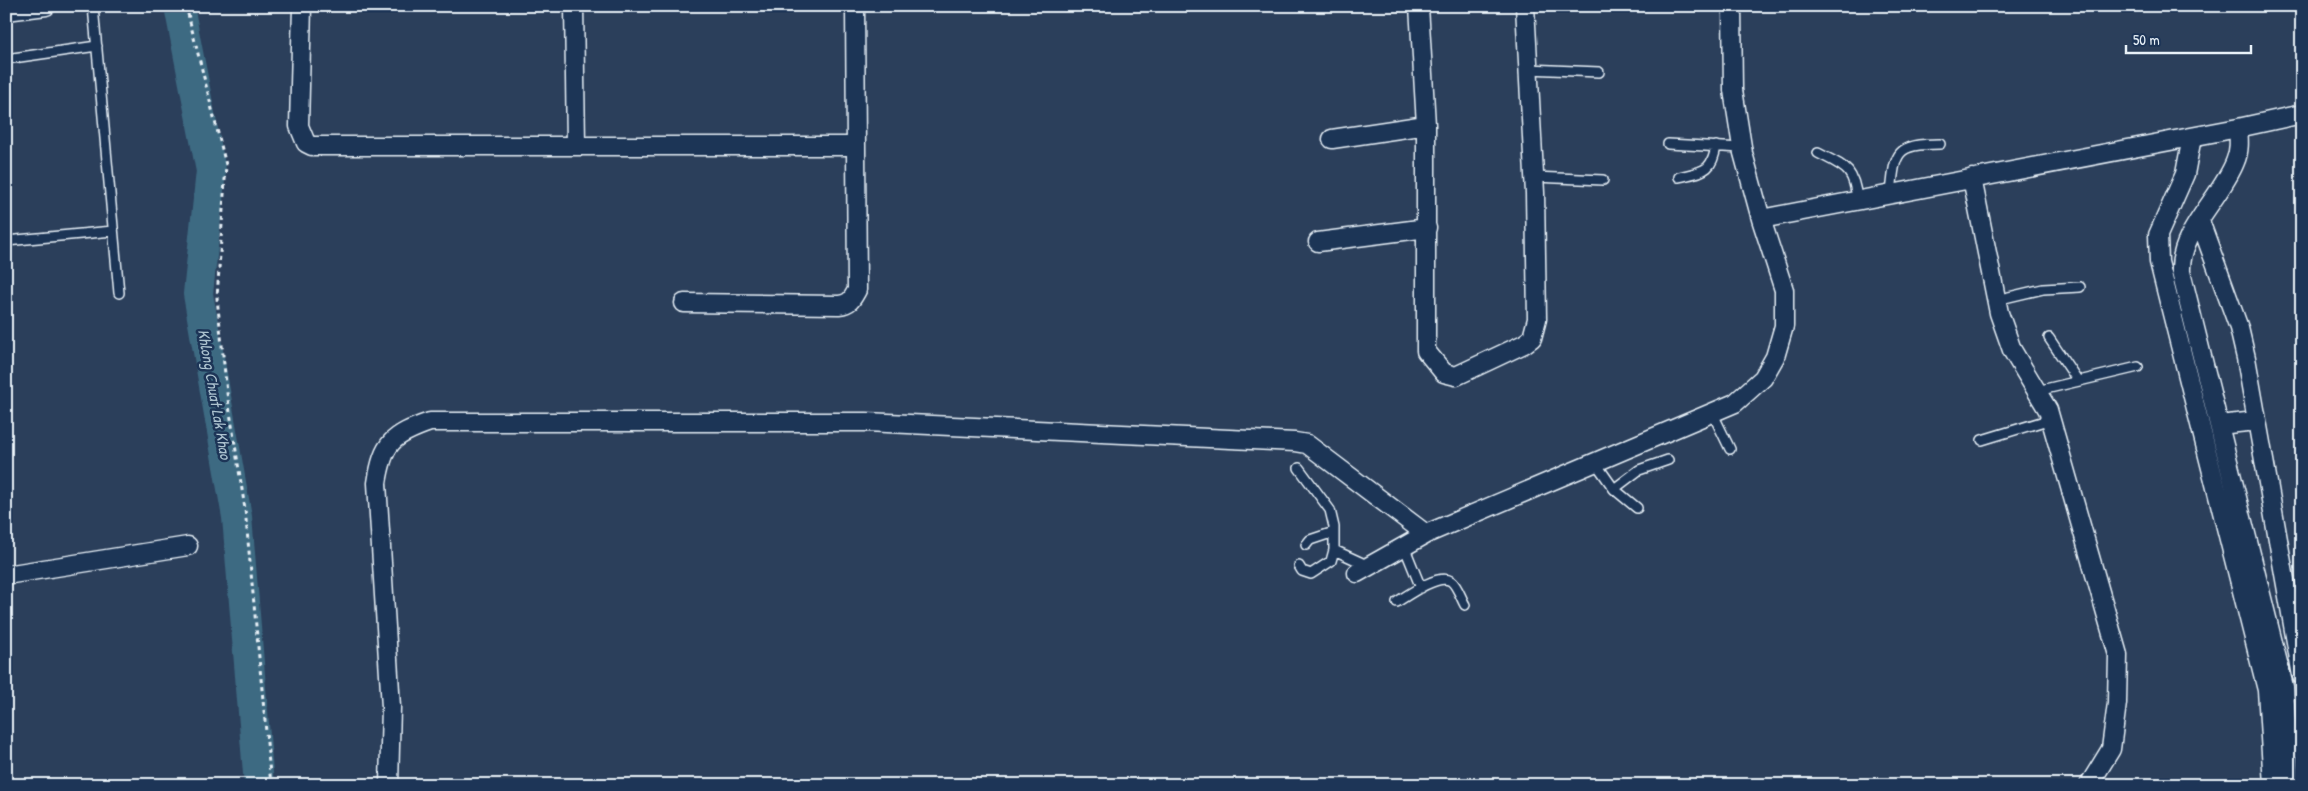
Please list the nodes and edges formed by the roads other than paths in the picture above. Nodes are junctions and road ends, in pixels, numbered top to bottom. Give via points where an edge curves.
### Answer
1 (46, 6) edge
2 (93, 6) edge
3 (302, 6) edge
4 (574, 6) edge
5 (855, 6) edge
6 (1419, 6) edge
7 (1525, 6) edge
8 (1732, 6) edge
9 (6, 11) edge
10 (97, 46) junction
11 (6, 58) edge
12 (1528, 69) junction
13 (1599, 72) dead end
14 (2302, 114) edge
15 (1426, 125) junction
16 (2238, 128) junction
17 (2192, 137) junction
18 (1332, 140) dead end
19 (1668, 144) dead end
20 (1940, 144) dead end
21 (576, 145) junction
22 (856, 146) junction
23 (1716, 146) junction
24 (1742, 148) junction
25 (1818, 153) dead end
26 (1534, 177) junction
27 (1679, 177) dead end
28 (1972, 178) junction
29 (1602, 180) dead end
30 (1890, 194) junction
31 (1858, 200) junction
32 (1761, 219) junction
33 (2200, 221) junction
34 (1427, 228) junction
35 (113, 231) junction
36 (6, 241) edge
37 (1318, 242) dead end
38 (2080, 287) dead end
39 (119, 293) dead end
40 (1996, 300) junction
41 (684, 303) dead end
42 (2049, 338) dead end
43 (2138, 367) dead end
44 (2078, 381) junction
45 (2037, 391) junction
46 (1712, 412) junction
47 (2050, 418) junction
48 (2256, 421) junction
49 (2219, 426) junction
50 (1982, 440) dead end
51 (1730, 449) dead end
52 (1668, 460) dead end
53 (1595, 462) junction
54 (1299, 468) dead end
55 (1614, 489) junction
56 (1637, 508) dead end
57 (1334, 532) junction
58 (1426, 534) junction
59 (1306, 544) dead end
60 (188, 546) dead end
61 (1404, 546) junction
62 (1334, 550) junction
63 (1299, 566) dead end
64 (1363, 570) joint
65 (6, 575) edge
66 (1421, 588) junction
67 (2294, 589) edge
68 (2251, 592) junction
69 (1397, 602) dead end
70 (1465, 605) dead end
71 (2302, 676) edge
72 (2090, 784) edge
73 (389, 785) edge
74 (2273, 785) edge
75 (2290, 785) edge

1 - 9 street
2 - 10 lane
3 - 21 street via 299,126 306,143 312,146
4 - 21 street
5 - 22 street
6 - 15 street
7 - 12 street
8 - 24 street via 1732,90
10 - 11 lane
10 - 35 lane
12 - 13 lane
12 - 26 street
14 - 16 street
15 - 18 street
15 - 34 street
16 - 17 street
16 - 33 street via 2239,146 2235,163
17 - 28 street
17 - 68 street via 2185,174 2158,235 2159,262
19 - 23 lane
20 - 30 lane via 1916,144 1899,154 1894,163
21 - 22 street
22 - 41 street via 857,290 852,300 839,306
23 - 24 lane
23 - 27 lane via 1714,159 1705,170
24 - 32 street
25 - 31 lane via 1844,165 1851,173
26 - 29 lane
26 - 34 street via 1538,312 1534,332 1524,344 1456,376 1444,373 1426,351
28 - 30 street
28 - 40 street
30 - 31 street
31 - 32 street
32 - 46 street via 1784,290 1784,326 1775,357 1763,378 1735,403
33 - 48 street via 2239,328
33 - 49 street via 2183,249 2181,272
34 - 37 street
35 - 36 lane
35 - 39 lane
38 - 40 lane via 2043,289
40 - 45 street via 2012,350
42 - 44 lane
43 - 44 lane
44 - 45 lane
45 - 47 street
46 - 51 lane
46 - 53 street
47 - 50 lane
47 - 72 street via 2118,655 2117,703 2111,749
48 - 49 street
48 - 67 street
49 - 68 street
52 - 55 lane via 1639,470
53 - 55 lane
53 - 58 street
54 - 57 lane via 1330,510
55 - 56 lane
57 - 59 lane
57 - 62 lane
58 - 61 street
58 - 73 street via 1307,444 1295,442 866,422 430,422 409,429 391,442 380,458 377,483 391,708
60 - 65 street
61 - 64 street
61 - 66 lane
62 - 63 lane via 1331,561 1311,574
62 - 64 lane
66 - 69 lane
66 - 70 lane via 1436,579 1446,579 1452,582
67 - 68 street
67 - 71 street
68 - 74 street via 2267,690
68 - 75 street via 2284,687

